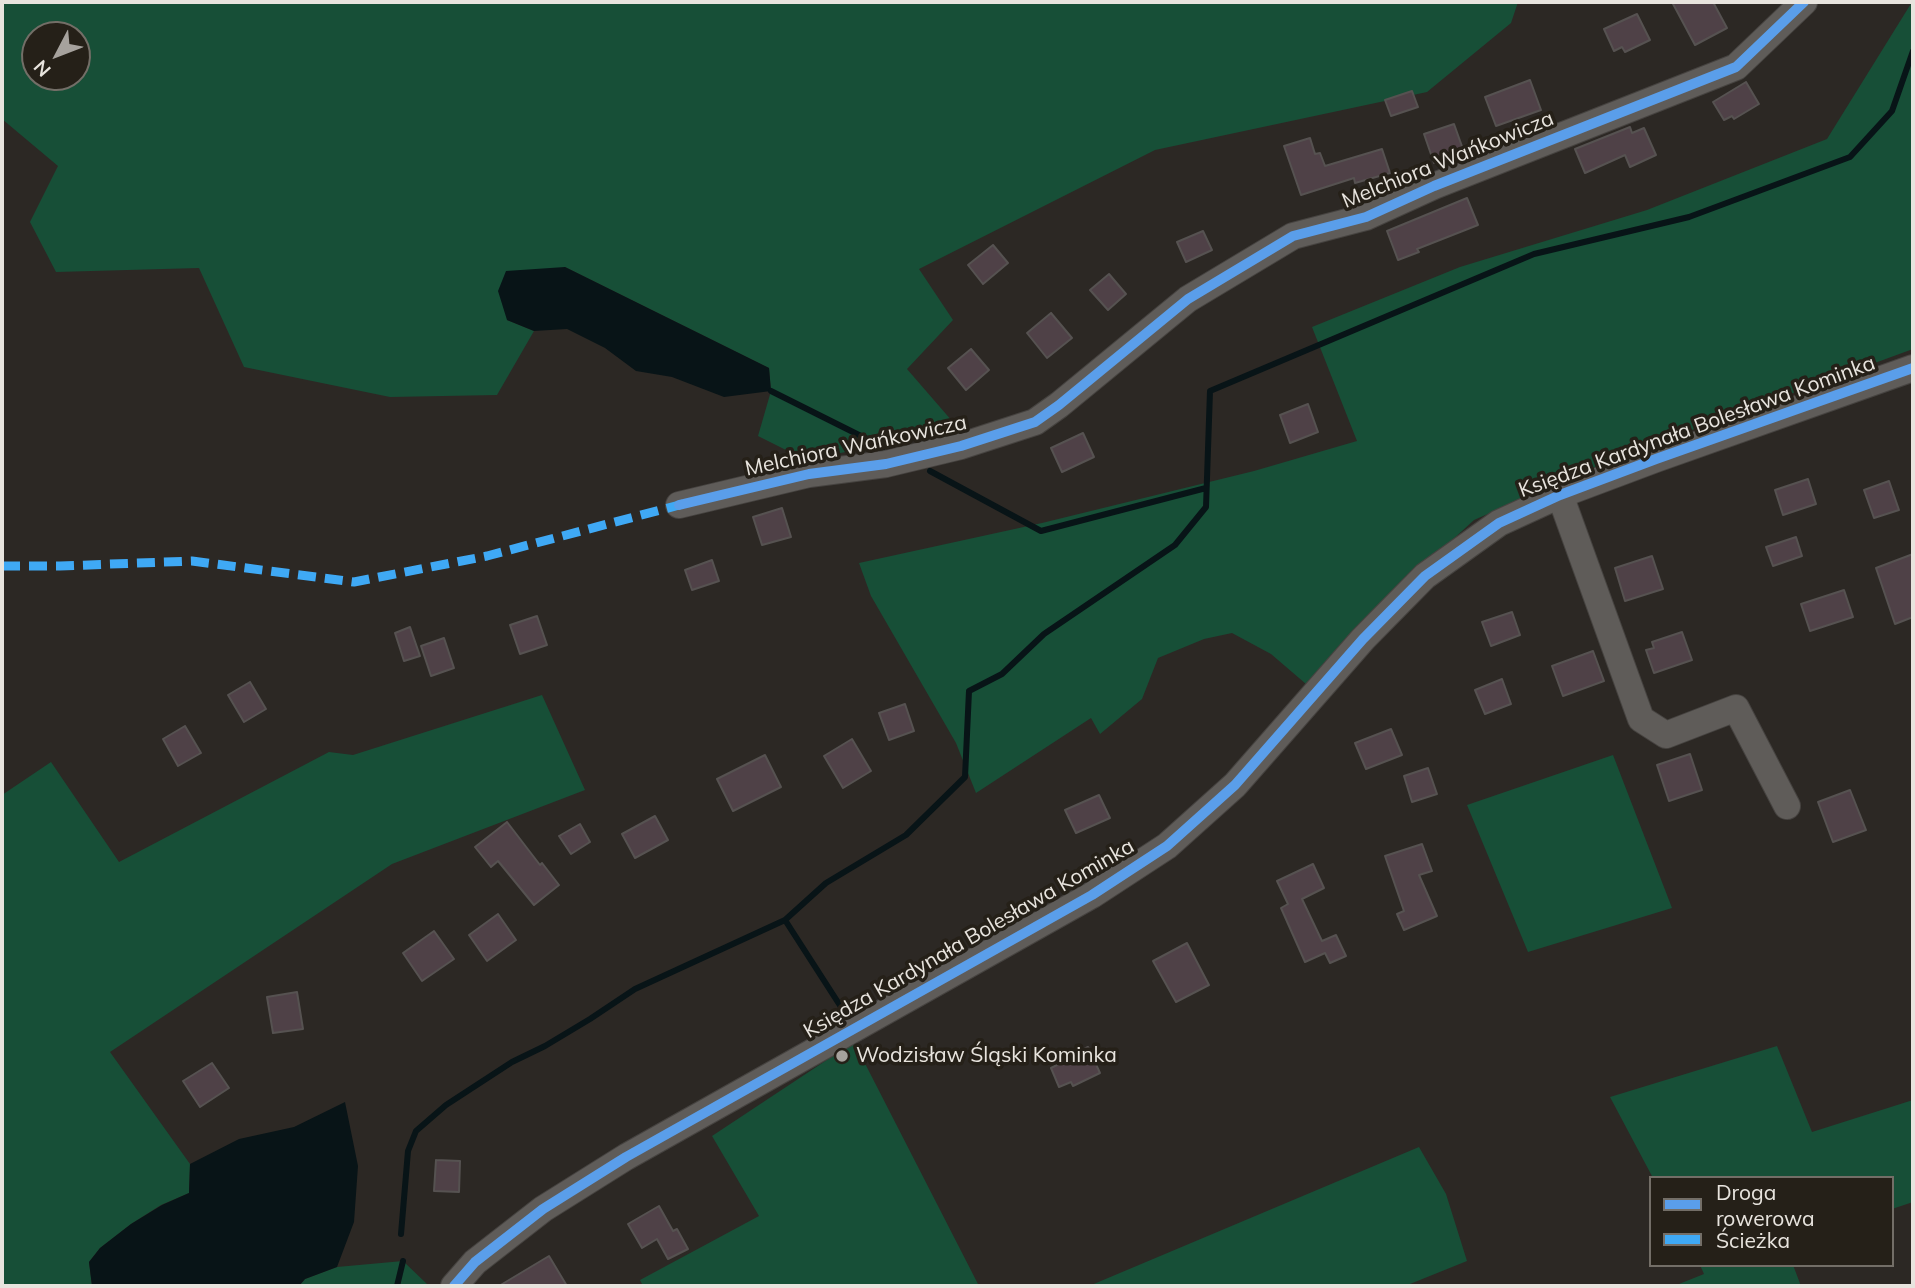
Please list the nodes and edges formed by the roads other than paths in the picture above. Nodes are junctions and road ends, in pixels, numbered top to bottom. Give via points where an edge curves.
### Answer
1 (1804, 2) edge
2 (1913, 368) edge
3 (1560, 495) junction
4 (679, 505) dead end
5 (1787, 806) dead end
6 (454, 1286) edge

1 - 4 street, Melchiora Wańkowicza via 1735,67 1366,217 1293,236 1188,299 1035,422 886,464 809,474
2 - 3 street, Księdza Kardynała Bolesława Kominka
3 - 5 street via 1641,719 1666,736 1736,708
3 - 6 street, Księdza Kardynała Bolesława Kominka via 1499,523 1425,576 1235,785 1167,846 1091,895 626,1157 543,1209 475,1262

